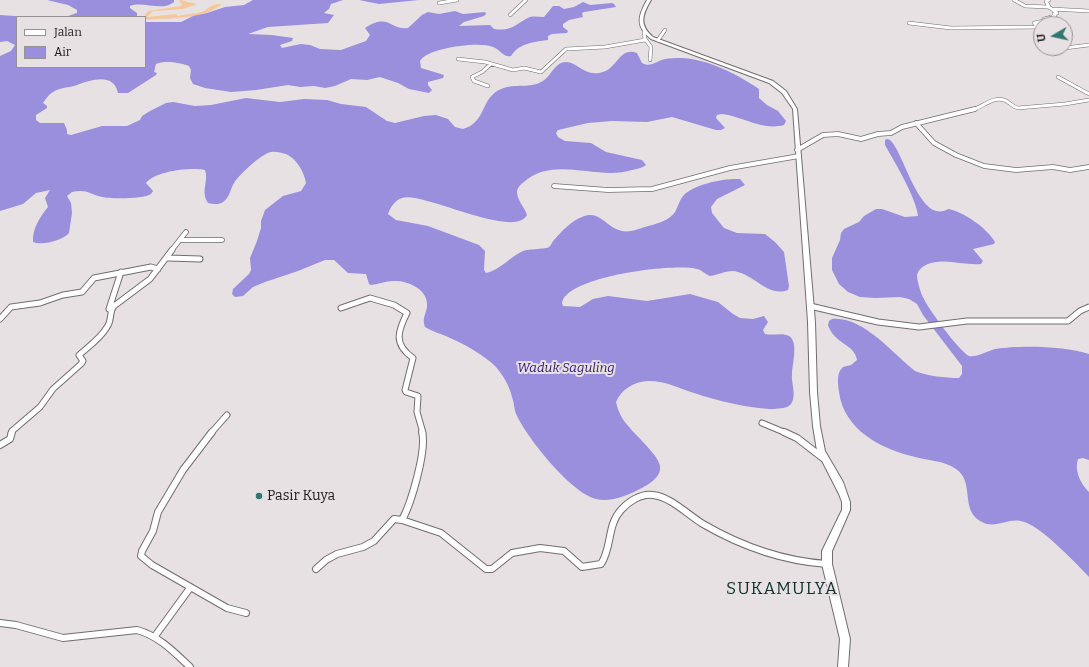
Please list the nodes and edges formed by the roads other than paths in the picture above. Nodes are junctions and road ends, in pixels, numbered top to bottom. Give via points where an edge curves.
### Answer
1 (457, 0) edge
2 (526, 0) edge
3 (649, 0) edge
4 (1014, 0) edge
5 (1049, 0) edge
6 (439, 3) dead end
7 (1051, 8) junction
8 (1089, 12) edge
9 (510, 15) dead end
10 (909, 23) dead end
11 (665, 30) dead end
12 (644, 36) junction
13 (658, 40) junction
14 (1089, 45) edge
15 (1073, 47) edge
16 (458, 59) dead end
17 (650, 60) dead end
18 (491, 64) junction
19 (1058, 77) dead end
20 (488, 86) dead end
21 (1089, 94) edge
22 (1089, 100) edge
23 (916, 123) junction
24 (798, 153) junction
25 (1089, 167) edge
26 (554, 186) dead end
27 (186, 232) dead end
28 (180, 240) junction
29 (222, 240) dead end
30 (168, 258) junction
31 (200, 259) dead end
32 (158, 269) junction
33 (121, 272) junction
34 (810, 306) junction
35 (1089, 307) edge
36 (341, 308) dead end
37 (111, 312) junction
38 (0, 319) edge
39 (227, 415) dead end
40 (762, 423) dead end
41 (0, 445) edge
42 (827, 461) junction
43 (402, 520) junction
44 (827, 564) junction
45 (316, 569) dead end
46 (190, 588) junction
47 (246, 613) dead end
48 (0, 623) edge
49 (155, 636) junction
50 (190, 667) edge
51 (843, 667) edge

1 - 6 street
2 - 9 street
3 - 12 main road via 641,15
4 - 7 street via 1025,6
5 - 7 street via 1050,2 1046,1
7 - 8 street
7 - 10 street via 1057,13 1054,17 1034,23 1040,27 954,28
11 - 13 street
12 - 13 main road
12 - 17 street via 651,48
12 - 18 street via 605,46 566,49 540,72 524,68 513,70
13 - 24 main road via 765,80 784,92 795,109
14 - 15 street
16 - 18 street
18 - 20 street via 472,77 474,81
19 - 21 street
22 - 23 street via 1018,108 1012,107 1004,100 990,100 975,109
23 - 24 street via 891,133 861,139 829,134 816,138
23 - 25 street via 934,143 984,166 1016,170 1070,170
24 - 26 street via 652,189 608,190
24 - 34 main road
27 - 28 street
28 - 29 street
28 - 30 street
30 - 31 street
30 - 32 street
32 - 33 street
32 - 37 street via 150,279 114,306
33 - 37 street via 109,308
33 - 38 street via 92,279 82,292 40,303 11,307
34 - 35 street via 921,327 951,322 1068,321
34 - 42 main road via 818,438
36 - 43 street via 370,298 408,312 399,330 399,337 406,354 413,358 414,366 404,390 418,396 417,412 424,441 411,498
37 - 41 street via 107,328 79,355 82,364 53,389 40,407 12,431 10,439
39 - 46 street via 214,428 183,470 158,512 153,531 142,554 152,565
40 - 42 street via 802,441
42 - 44 main road via 847,504 827,550
43 - 44 street via 441,533 486,569 492,569 512,553 540,548 564,551 579,566 585,568 596,566 603,561 616,515 638,498 650,494 662,498 712,529 772,554 803,562
43 - 45 street via 394,519 374,541 363,547 337,554
44 - 51 main road via 844,633
46 - 47 street via 227,608
46 - 49 street
48 - 49 street via 12,624 55,638 137,630
49 - 50 street

